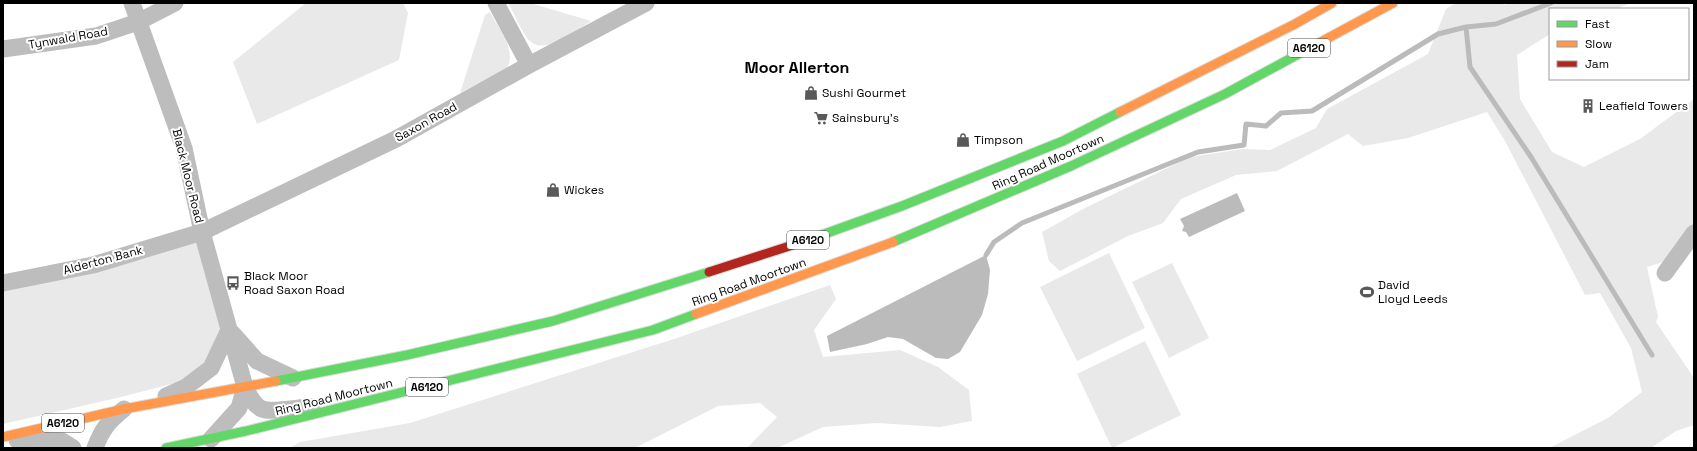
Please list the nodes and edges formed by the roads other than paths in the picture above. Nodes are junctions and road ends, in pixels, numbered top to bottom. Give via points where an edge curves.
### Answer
1 (132, 3) edge
2 (175, 3) edge
3 (496, 3) edge
4 (646, 3) edge
5 (1332, 3) edge
6 (1393, 3) edge
7 (138, 22) junction
8 (3, 49) edge
9 (529, 65) junction
10 (202, 232) junction
11 (1694, 233) edge
12 (1665, 273) dead end
13 (3, 283) edge
14 (229, 330) junction
15 (293, 378) junction
16 (245, 388) junction
17 (146, 405) junction
18 (342, 406) junction
19 (124, 409) junction
20 (3, 439) edge
21 (211, 439) junction
22 (73, 448) edge
23 (95, 448) edge
24 (166, 448) edge

1 - 7 street, Black Moor Road
2 - 7 street, Tynwald Road
3 - 9 street
4 - 9 street, Saxon Road
5 - 15 highway, Ring Road Moortown / A6120 via 1296,24 1063,141 895,209 774,252 553,321 408,355
6 - 18 highway, Ring Road Moortown / A6120 via 1225,94 1071,166 904,238 652,330
7 - 8 street, Tynwald Road via 96,36
7 - 10 street, Black Moor Road via 184,148
9 - 10 street, Saxon Road via 396,139
10 - 13 street, Alderton Bank via 93,265
10 - 14 street, Black Moor Road
11 - 12 street
14 - 15 street, Black Moor Road via 257,361
14 - 16 street, Black Moor Road
14 - 17 street via 211,368 186,387
15 - 16 highway, Ring Road Moortown / A6120
16 - 17 highway, Ring Road Moortown / A6120
16 - 18 street, Black Moor Road via 251,400 262,409
16 - 21 street via 239,408
17 - 19 highway, Ring Road Moortown / A6120
18 - 21 highway, Ring Road Moortown / A6120
19 - 20 highway, A6120
19 - 23 street via 108,421
20 - 22 street via 62,440
21 - 24 highway, Ring Road Moortown / A6120

